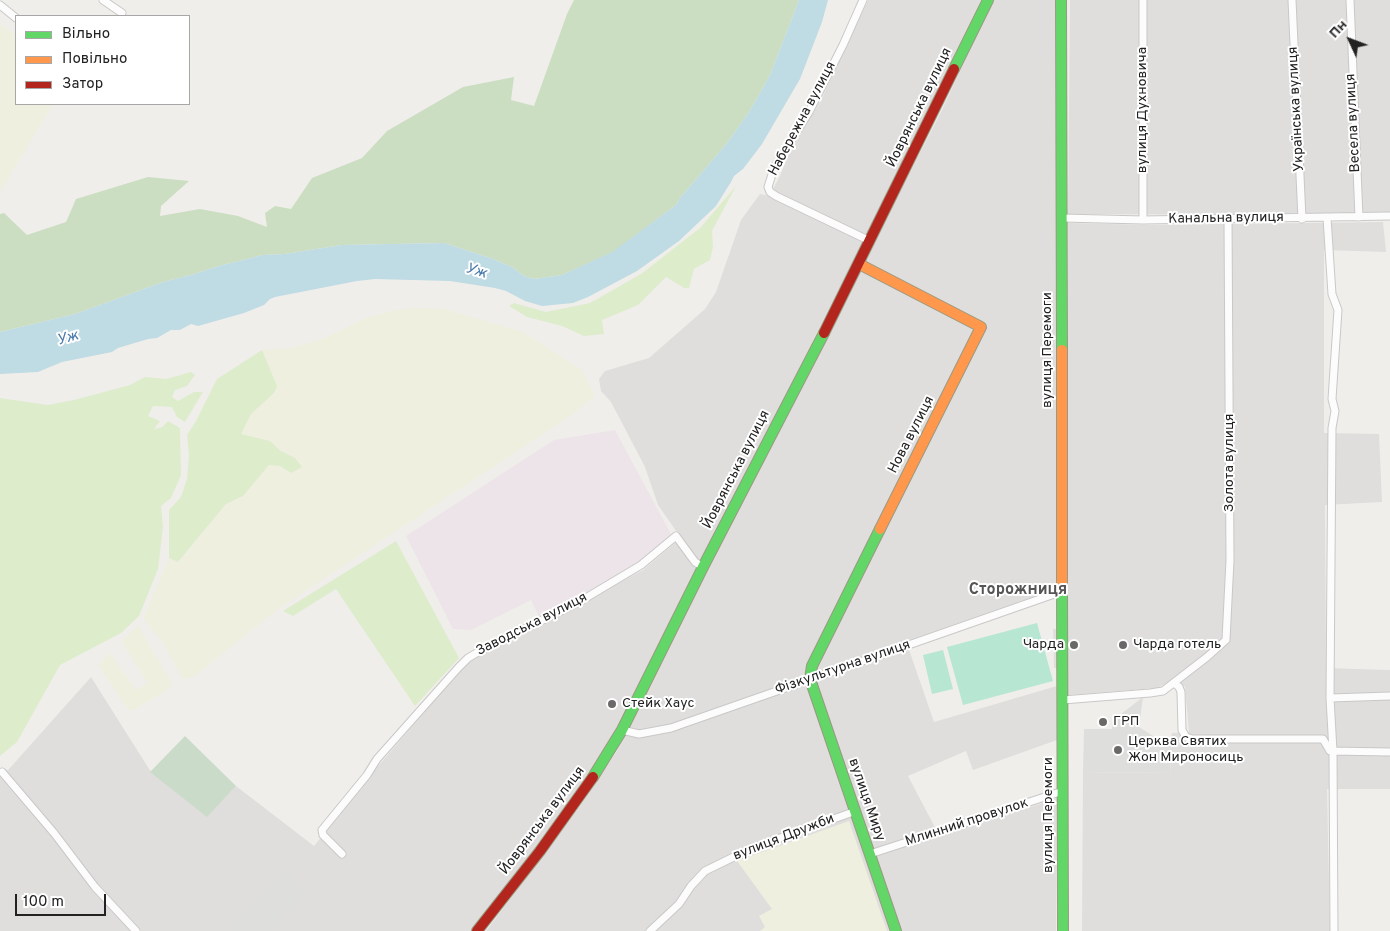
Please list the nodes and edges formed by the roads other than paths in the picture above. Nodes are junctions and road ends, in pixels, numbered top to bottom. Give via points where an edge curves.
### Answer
1 (103, 0) edge
2 (863, 0) edge
3 (988, 0) edge
4 (1061, 0) edge
5 (1143, 0) edge
6 (1292, 0) edge
7 (1350, 0) edge
8 (0, 5) edge
9 (122, 13) dead end
10 (15, 17) edge
11 (1390, 216) edge
12 (1359, 217) junction
13 (1062, 218) junction
14 (1327, 218) junction
15 (1228, 219) junction
16 (1302, 219) junction
17 (1143, 220) junction
18 (870, 240) junction
19 (859, 264) junction
20 (703, 567) junction
21 (1063, 591) junction
22 (810, 679) junction
23 (1174, 683) junction
24 (1390, 696) edge
25 (1330, 698) junction
26 (1063, 700) junction
27 (622, 730) junction
28 (1333, 751) junction
29 (1390, 752) edge
30 (2, 772) dead end
31 (1063, 792) junction
32 (856, 811) junction
33 (342, 854) dead end
34 (870, 854) junction
35 (136, 931) edge
36 (477, 931) edge
37 (650, 931) edge
38 (896, 931) edge
39 (1063, 931) edge
40 (1334, 931) edge

1 - 9 street
2 - 18 street, Набережна вулиця via 809,112 774,168 768,187 776,196
3 - 18 street, Йоврянська вулиця
4 - 13 street, вулиця Перемоги
5 - 17 street, вулиця Духновича
6 - 16 street, Українська вулиця
7 - 12 street, Весела вулиця
8 - 10 street
11 - 12 street, Канальна вулиця
12 - 14 street, Канальна вулиця
13 - 17 street, Канальна вулиця
13 - 21 street, вулиця Перемоги
14 - 16 street, Канальна вулиця
14 - 25 street via 1332,294 1338,310 1332,399 1336,411 1332,428
15 - 16 street, Канальна вулиця
15 - 17 street, Канальна вулиця
15 - 23 street, Золота вулиця via 1230,560 1226,640
18 - 19 street, Йоврянська вулиця
19 - 20 street, Йоврянська вулиця
19 - 22 street, Нова вулиця via 981,327 812,666
20 - 27 street, Йоврянська вулиця
20 - 33 street, Заводська вулиця via 695,562 676,536 641,566 579,602 468,658 377,759 322,830 323,836
21 - 22 street, Фізкультурна вулиця
21 - 26 street, вулиця Перемоги
22 - 27 street, Фізкультурна вулиця via 671,728 638,734
22 - 32 street, вулиця Миру
23 - 26 street via 1163,691 1150,693
23 - 28 street via 1181,692 1182,730 1186,737 1323,739
24 - 25 street
25 - 28 street
26 - 31 street, вулиця Перемоги
27 - 36 street, Йоврянська вулиця via 594,777 540,852
28 - 29 street
28 - 40 street
30 - 35 street via 95,887
31 - 34 street, Млинний провулок
31 - 39 street, вулиця Перемоги
32 - 34 street, вулиця Миру
32 - 37 street, вулиця Дружби via 752,848 705,871 679,904
34 - 38 street, вулиця Миру

